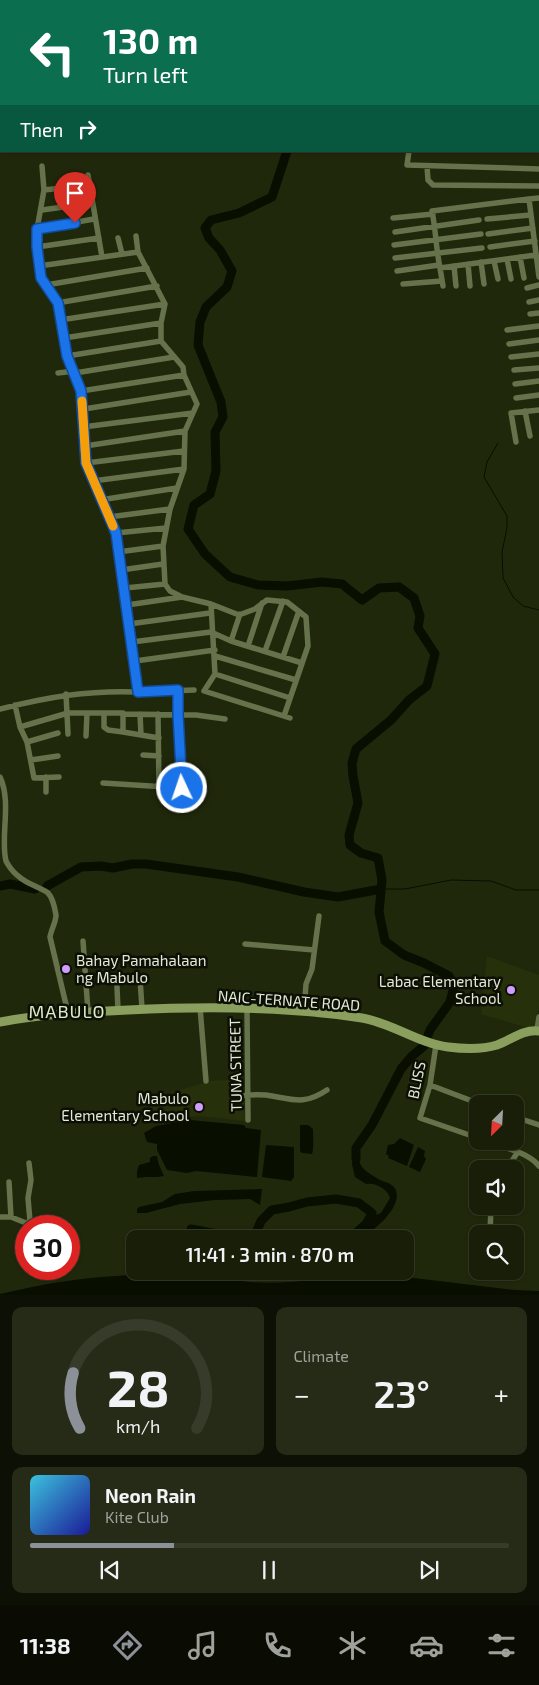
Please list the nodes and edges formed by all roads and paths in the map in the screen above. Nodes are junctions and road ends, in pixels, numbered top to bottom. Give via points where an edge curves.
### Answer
1 (409, 152) edge
2 (42, 166) dead end
3 (427, 166) junction
4 (539, 168) edge
5 (88, 175) dead end
6 (90, 185) junction
7 (539, 186) edge
8 (44, 190) junction
9 (539, 198) edge
10 (529, 199) junction
11 (92, 203) junction
12 (42, 210) junction
13 (433, 214) junction
14 (531, 215) junction
15 (393, 218) dead end
16 (94, 219) junction
17 (487, 219) dead end
18 (479, 220) dead end
19 (435, 226) junction
20 (533, 228) junction
21 (37, 229) junction
22 (395, 232) dead end
23 (481, 234) dead end
24 (488, 234) dead end
25 (136, 236) dead end
26 (99, 238) junction
27 (118, 238) dead end
28 (437, 239) junction
29 (534, 241) junction
30 (394, 245) dead end
31 (37, 247) junction
32 (490, 247) dead end
33 (482, 248) dead end
34 (138, 252) junction
35 (436, 252) junction
36 (122, 254) junction
37 (536, 254) junction
38 (102, 257) junction
39 (520, 257) junction
40 (395, 258) dead end
41 (508, 259) junction
42 (494, 260) junction
43 (481, 262) junction
44 (468, 264) junction
45 (39, 266) junction
46 (454, 266) junction
47 (440, 267) junction
48 (148, 268) junction
49 (397, 270) dead end
50 (539, 277) edge
51 (524, 278) dead end
52 (498, 279) dead end
53 (511, 279) dead end
54 (46, 284) junction
55 (403, 284) dead end
56 (484, 284) dead end
57 (539, 285) edge
58 (156, 286) junction
59 (456, 286) dead end
60 (470, 286) dead end
61 (527, 288) dead end
62 (539, 300) edge
63 (529, 302) dead end
64 (58, 303) junction
65 (165, 304) junction
66 (539, 313) edge
67 (530, 314) dead end
68 (60, 320) junction
69 (161, 323) junction
70 (539, 326) edge
71 (507, 330) dead end
72 (64, 338) junction
73 (539, 340) edge
74 (161, 341) junction
75 (509, 344) dead end
76 (539, 354) edge
77 (67, 356) junction
78 (174, 357) junction
79 (511, 357) dead end
80 (539, 368) edge
81 (514, 370) dead end
82 (75, 372) junction
83 (58, 373) dead end
84 (184, 375) junction
85 (539, 381) edge
86 (515, 384) dead end
87 (81, 391) junction
88 (191, 392) junction
89 (539, 395) edge
90 (516, 398) dead end
91 (84, 409) junction
92 (539, 410) edge
93 (525, 411) junction
94 (193, 414) junction
95 (84, 427) junction
96 (185, 431) junction
97 (530, 436) dead end
98 (516, 442) dead end
99 (85, 446) junction
100 (184, 450) junction
101 (86, 463) junction
102 (184, 469) junction
103 (93, 481) junction
104 (177, 488) junction
105 (100, 500) junction
106 (170, 508) junction
107 (109, 517) junction
108 (166, 528) junction
109 (116, 533) junction
110 (163, 546) junction
111 (118, 552) junction
112 (163, 564) junction
113 (122, 570) junction
114 (165, 584) junction
115 (125, 588) junction
116 (182, 597) junction
117 (283, 601) junction
118 (262, 603) junction
119 (211, 604) junction
120 (127, 606) junction
121 (299, 611) junction
122 (210, 613) junction
123 (240, 614) junction
124 (129, 624) junction
125 (212, 632) junction
126 (231, 641) junction
127 (132, 642) junction
128 (248, 646) junction
129 (265, 652) junction
130 (215, 653) junction
131 (283, 657) junction
132 (135, 661) junction
133 (302, 663) junction
134 (215, 674) junction
135 (296, 680) junction
136 (178, 690) junction
137 (194, 690) dead end
138 (138, 692) junction
139 (66, 694) junction
140 (290, 698) junction
141 (15, 705) junction
142 (0, 709) edge
143 (68, 713) junction
144 (86, 713) junction
145 (104, 713) junction
146 (123, 714) junction
147 (140, 714) junction
148 (158, 714) junction
149 (178, 714) junction
150 (284, 716) junction
151 (290, 718) dead end
152 (225, 719) dead end
153 (20, 727) junction
154 (123, 732) junction
155 (58, 733) dead end
156 (68, 734) dead end
157 (141, 735) junction
158 (86, 736) dead end
159 (159, 738) junction
160 (27, 742) junction
161 (143, 755) dead end
162 (58, 756) dead end
163 (159, 756) junction
164 (31, 760) junction
165 (0, 777) edge
166 (46, 777) junction
167 (59, 777) dead end
168 (104, 783) dead end
169 (159, 787) junction
170 (46, 792) dead end
171 (2, 817) edge
172 (319, 916) dead end
173 (83, 940) dead end
174 (245, 944) dead end
175 (314, 950) junction
176 (140, 978) dead end
177 (117, 987) dead end
178 (200, 1007) junction
179 (142, 1009) junction
180 (247, 1009) junction
181 (118, 1010) junction
182 (304, 1011) junction
183 (88, 1012) junction
184 (68, 1013) junction
185 (539, 1017) edge
186 (0, 1022) edge
187 (538, 1031) edge
188 (432, 1044) junction
189 (206, 1081) dead end
190 (430, 1085) junction
191 (327, 1090) dead end
192 (248, 1095) junction
193 (234, 1096) dead end
194 (469, 1100) edge
195 (248, 1120) dead end
196 (524, 1120) edge
197 (539, 1126) edge
198 (469, 1135) edge
199 (509, 1150) edge
200 (517, 1153) junction
201 (513, 1160) edge
202 (29, 1163) dead end
203 (539, 1166) edge
204 (9, 1182) dead end
205 (0, 1217) edge
206 (12, 1217) junction

1 - 3 street via 408,165
2 - 8 street
3 - 4 street
3 - 7 street via 428,180 433,185
5 - 6 street
6 - 8 street
6 - 11 street
8 - 12 street
9 - 10 street
10 - 13 street via 432,211
10 - 14 street
11 - 12 street
11 - 16 street
12 - 21 street
13 - 15 street
13 - 19 street
14 - 17 street
14 - 20 street
16 - 21 street
16 - 26 street
18 - 19 street
19 - 22 street
19 - 28 street
20 - 24 street
20 - 29 street
21 - 31 street
23 - 28 street
25 - 34 street
26 - 31 street
26 - 38 street
27 - 36 street
28 - 30 street
28 - 35 street
29 - 32 street
29 - 37 street
31 - 45 street
33 - 35 street
34 - 36 street
34 - 48 street
35 - 40 street
35 - 47 street
36 - 38 street
37 - 39 street
37 - 50 street
38 - 45 street
39 - 41 street
39 - 51 street
41 - 42 street
41 - 53 street
42 - 43 street
42 - 52 street
43 - 44 street
43 - 56 street
44 - 46 street
44 - 60 street
45 - 54 street
46 - 47 street
46 - 59 street
47 - 49 street
47 - 55 street via 442,283
48 - 54 street
48 - 58 street
54 - 64 street
57 - 61 street
58 - 64 street
58 - 65 street
62 - 63 street
64 - 68 street
65 - 68 street
65 - 69 street
66 - 67 street
68 - 72 street
69 - 72 street
69 - 74 street
70 - 71 street
72 - 77 street
73 - 75 street
74 - 77 street
74 - 78 street
76 - 79 street
77 - 82 street
78 - 82 street
78 - 84 street via 183,366
80 - 81 street
82 - 83 street
82 - 87 street
84 - 87 street
84 - 88 street
85 - 86 street
87 - 91 street
88 - 91 street
88 - 94 street via 197,404
89 - 90 street
91 - 95 street
92 - 93 street
93 - 97 street
93 - 98 street via 512,413
94 - 95 street
94 - 96 street
95 - 99 street
96 - 99 street
96 - 100 street
99 - 101 street
100 - 101 street
100 - 102 street
101 - 103 street
102 - 103 street
102 - 104 street
103 - 105 street
104 - 105 street
104 - 106 street
105 - 107 street
106 - 107 street
106 - 108 street
107 - 109 street
108 - 109 street
108 - 110 street
109 - 111 street
110 - 111 street
110 - 112 street
111 - 113 street
112 - 113 street
112 - 114 street
113 - 115 street
114 - 115 street
114 - 116 street via 170,591
115 - 120 street
116 - 119 street
116 - 120 street
117 - 118 street via 267,600
117 - 121 street
117 - 129 street
118 - 123 street
118 - 128 street
119 - 122 street
119 - 123 street
120 - 124 street
121 - 131 street
121 - 133 street via 306,617 308,646
122 - 124 street
122 - 125 street
123 - 126 street
124 - 127 street
125 - 126 street
125 - 127 street
125 - 130 street
126 - 128 street
127 - 132 street
128 - 129 street
129 - 131 street
130 - 132 street
130 - 134 street
130 - 135 street
131 - 133 street
132 - 138 street
133 - 135 street
134 - 140 street
134 - 150 street via 204,691
135 - 140 street
136 - 137 street
136 - 138 street
136 - 149 street
138 - 139 street via 108,690
139 - 141 street
139 - 143 street
140 - 150 street
141 - 142 street
141 - 153 street
143 - 144 street
143 - 153 street
143 - 156 street
144 - 145 street
144 - 158 street
145 - 146 street
145 - 154 street via 104,727
146 - 147 street
146 - 154 street
147 - 148 street
147 - 157 street
148 - 149 street
148 - 159 street
149 - 152 street
149 - 169 street via 182,788
150 - 151 street
153 - 160 street
154 - 157 street
155 - 160 street
157 - 159 street
159 - 163 street
160 - 164 street
161 - 163 street
162 - 164 street
163 - 169 street
164 - 166 street via 34,778
165 - 171 street via 5,790
166 - 167 street
166 - 170 street
168 - 169 street
171 - 184 street via 7,862 23,880 49,894 53,903 56,920 51,930 51,946
172 - 175 street
173 - 183 street
174 - 175 street
175 - 182 street
176 - 179 street
177 - 181 street
178 - 179 main road, NAIC-TERNATE ROAD
178 - 180 main road, NAIC-TERNATE ROAD
178 - 189 street
179 - 181 main road, NAIC-TERNATE ROAD
180 - 182 main road, NAIC-TERNATE ROAD
180 - 192 street, TUNA STREET
181 - 183 main road, NAIC-TERNATE ROAD
182 - 188 main road, NAIC-TERNATE ROAD via 365,1019
183 - 184 main road, NAIC-TERNATE ROAD
184 - 186 main road, NAIC-TERNATE ROAD
185 - 187 street
187 - 188 main road, NAIC-TERNATE ROAD via 526,1031 487,1047
188 - 190 street, BLISS
190 - 194 street
190 - 198 street, BLISS via 420,1118
191 - 192 street via 316,1098 301,1101
192 - 193 street
192 - 195 street, TUNA STREET
196 - 197 street
199 - 200 street
200 - 201 street
200 - 203 street
202 - 206 street via 30,1221 26,1223
204 - 206 street
205 - 206 street

